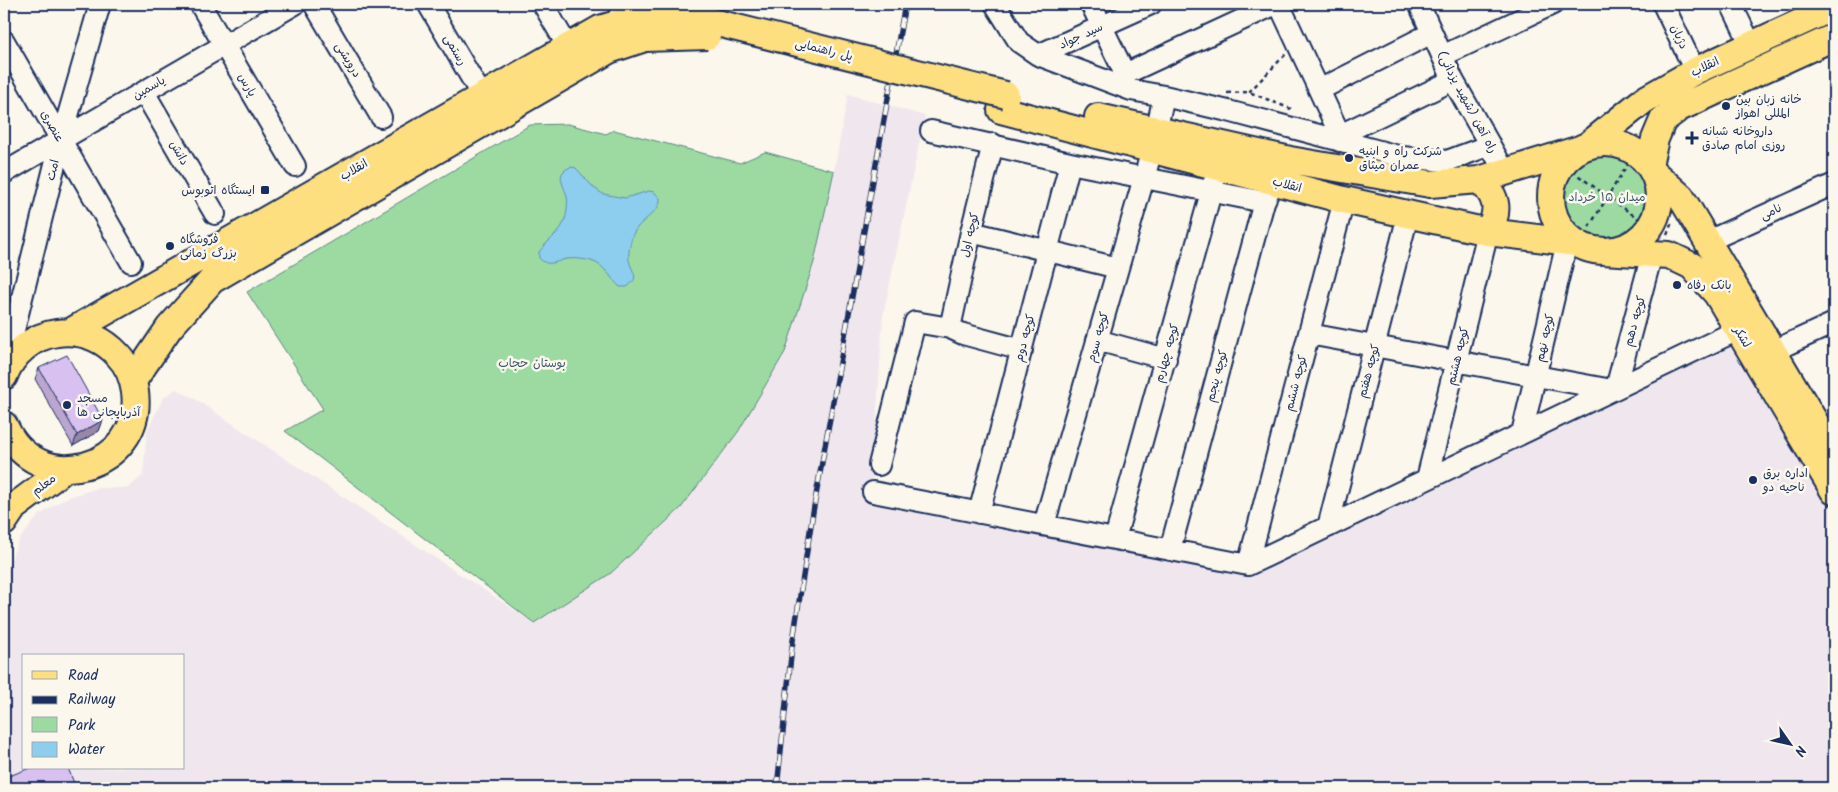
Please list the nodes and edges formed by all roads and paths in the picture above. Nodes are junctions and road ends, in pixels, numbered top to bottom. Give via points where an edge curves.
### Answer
1 (100, 4) edge
2 (200, 4) edge
3 (295, 4) edge
4 (314, 4) edge
5 (428, 4) edge
6 (543, 4) edge
7 (1091, 4) edge
8 (1151, 4) edge
9 (1277, 4) edge
10 (1419, 4) edge
11 (1553, 4) edge
12 (1663, 4) edge
13 (1731, 4) edge
14 (999, 5) edge
15 (1834, 7) edge
16 (1514, 12) edge
17 (632, 21) edge
18 (1102, 26) junction
19 (1834, 37) edge
20 (1422, 38) dead end
21 (4, 41) edge
22 (1297, 43) junction
23 (224, 45) junction
24 (1750, 45) junction
25 (568, 47) junction
26 (1038, 55) junction
27 (1442, 56) junction
28 (10, 65) edge
29 (1695, 71) junction
30 (1443, 85) dead end
31 (1319, 90) junction
32 (144, 92) junction
33 (1248, 92) dead end
34 (482, 96) junction
35 (1164, 96) junction
36 (1003, 102) joint
37 (381, 117) dead end
38 (932, 131) dead end
39 (1339, 138) junction
40 (61, 140) junction
41 (1154, 140) junction
42 (993, 144) junction
43 (1490, 145) junction
44 (1576, 153) junction
45 (1070, 163) junction
46 (1646, 163) junction
47 (295, 166) dead end
48 (1505, 172) junction
49 (4, 173) edge
50 (1144, 179) junction
51 (1215, 180) junction
52 (1479, 180) junction
53 (1834, 184) edge
54 (1268, 192) junction
55 (1608, 197) junction
56 (1681, 197) junction
57 (1344, 200) junction
58 (214, 214) dead end
59 (1408, 215) junction
60 (1650, 228) junction
61 (971, 232) junction
62 (1488, 232) junction
63 (1577, 239) junction
64 (1708, 241) junction
65 (1047, 250) junction
66 (1603, 251) junction
67 (1656, 254) junction
68 (131, 262) dead end
69 (1118, 268) junction
70 (1834, 323) edge
71 (950, 328) junction
72 (1738, 330) junction
73 (70, 332) junction
74 (1309, 334) junction
75 (15, 338) edge
76 (1098, 340) junction
77 (1375, 346) junction
78 (1022, 350) junction
79 (1773, 351) junction
80 (1166, 359) junction
81 (1456, 361) junction
82 (4, 370) edge
83 (1537, 376) junction
84 (133, 380) junction
85 (1614, 389) junction
86 (4, 425) edge
87 (1522, 433) junction
88 (1834, 454) edge
89 (879, 464) dead end
90 (65, 469) junction
91 (1427, 479) junction
92 (1834, 491) edge
93 (873, 492) dead end
94 (979, 513) junction
95 (4, 522) edge
96 (1044, 526) junction
97 (1328, 527) junction
98 (1116, 539) junction
99 (1170, 550) junction
100 (1248, 565) junction

1 - 40 street, امت
2 - 23 street, پارس
3 - 23 street, یاسمین
4 - 37 street, درویشی
5 - 34 street, رستمی
6 - 25 street
7 - 18 street
8 - 18 street, سید جواد
9 - 18 street via 1125,74
9 - 22 street
10 - 27 street, راه آهن (شهید یزدانی)
11 - 16 street
12 - 29 street, دژبان
13 - 24 street
14 - 26 street via 1018,42
15 - 24 main road, انقلاب
16 - 27 street
17 - 25 main road, انقلاب via 600,29
17 - 36 main road, پل راهنمایی, bridge via 907,85 936,96
17 - 84 main road, انقلاب via 609,50 212,280 169,328
18 - 26 street, سید جواد
19 - 46 main road via 1679,108 1663,120
20 - 31 street
21 - 28 street, عنصری
22 - 31 street
22 - 33 path
23 - 32 street, یاسمین
23 - 47 street, پارس
24 - 29 main road, انقلاب
25 - 34 main road, انقلاب
26 - 35 street via 1131,90
27 - 43 street, راه آهن (شهید یزدانی)
28 - 40 street, عنصری
29 - 44 main road, انقلاب via 1644,100
30 - 39 street
31 - 39 street
32 - 40 street, یاسمین
32 - 58 street, دانش
34 - 73 main road, انقلاب
35 - 39 street
35 - 41 street, کوچه سوم
36 - 41 main road, انقلاب
38 - 42 street
39 - 43 street via 1402,157 1447,161
40 - 49 street, یاسمین
40 - 68 street, عنصری
40 - 75 street, امت
41 - 50 street, کوچه سوم
41 - 51 main road, انقلاب
41 - 52 main road, انقلاب via 1430,184
42 - 45 street
42 - 61 street, کوچه اول
43 - 48 street, راه آهن (شهید یزدانی)
44 - 46 main road via 1608,142 1622,145
44 - 48 main road, انقلاب
44 - 55 path
44 - 63 main road via 1553,181 1551,194 1557,222 1565,234
45 - 50 street
45 - 65 street, کوچه دوم
46 - 55 path
46 - 56 main road, لشکر
46 - 60 main road via 1658,185 1660,199
48 - 52 main road, انقلاب
50 - 51 street
50 - 69 street, کوچه سوم
51 - 54 main road, انقلاب
51 - 80 street, کوچه چهارم
52 - 62 main road via 1494,198 1494,222
53 - 64 street, نامی
54 - 57 main road, انقلاب
54 - 99 street, کوچه پنجم
55 - 60 path
55 - 63 path
56 - 64 main road, لشکر
56 - 67 path
57 - 59 main road, انقلاب
57 - 74 street, کوچه ششم
59 - 62 main road, انقلاب
59 - 77 street, کوچه هفتم
60 - 66 main road via 1630,245
61 - 65 street
61 - 71 street, کوچه اول
62 - 63 main road, انقلاب
62 - 81 street, کوچه هشتم
63 - 66 main road, انقلاب via 1589,249
63 - 83 street, کوچه نهم
64 - 79 main road, لشکر
65 - 69 street
65 - 78 street, کوچه دوم
66 - 67 main road, لشکر
67 - 72 main road, لشکر via 1669,255 1692,266 1717,294
67 - 85 street, کوچه دهم
69 - 76 street, کوچه سوم
70 - 79 street
71 - 78 street
71 - 89 street via 915,322
72 - 85 street
72 - 92 main road, لشکر
73 - 75 main road
73 - 84 main road via 91,336 109,346 124,361
74 - 77 street
74 - 100 street, کوچه ششم
75 - 82 main road via 16,355
76 - 80 street
76 - 96 street, کوچه سوم
77 - 81 street
77 - 97 street, کوچه هفتم
78 - 94 street, کوچه دوم
79 - 88 main road, لشکر
80 - 98 street, کوچه چهارم
81 - 83 street
81 - 91 street, کوچه هشتم
83 - 85 street
83 - 87 street, کوچه نهم
84 - 90 main road via 136,402 132,423 122,442 106,457 86,466
85 - 87 street
86 - 90 main road via 8,436 33,460
87 - 91 street
90 - 95 main road, معلم via 14,507
91 - 97 street
93 - 94 street
94 - 96 street
96 - 98 street
97 - 100 street
98 - 99 street
99 - 100 street

